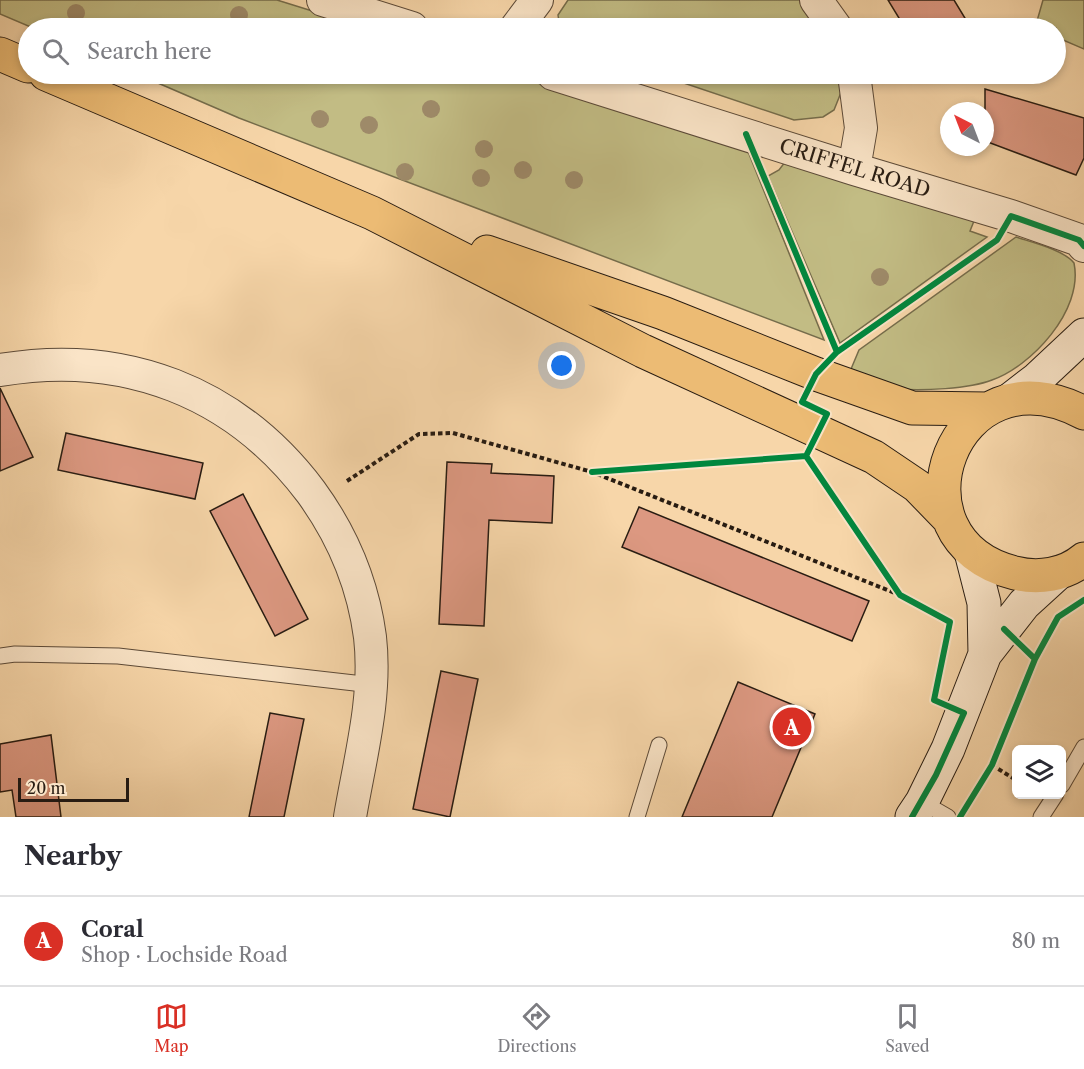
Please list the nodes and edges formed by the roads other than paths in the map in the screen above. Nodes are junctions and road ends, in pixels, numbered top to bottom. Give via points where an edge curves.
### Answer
1 (323, 0) edge
2 (537, 0) edge
3 (816, 0) edge
4 (380, 18) edge
5 (524, 18) edge
6 (829, 18) edge
7 (0, 54) edge
8 (18, 62) edge
9 (69, 84) edge
10 (584, 84) edge
11 (855, 84) edge
12 (854, 170) junction
13 (372, 213) junction
14 (1084, 246) edge
15 (1084, 335) edge
16 (0, 370) edge
17 (1000, 404) junction
18 (1084, 413) edge
19 (949, 519) junction
20 (971, 552) junction
21 (1076, 565) edge
22 (985, 654) junction
23 (0, 656) edge
24 (372, 685) junction
25 (660, 745) dead end
26 (1084, 747) edge
27 (1066, 778) edge
28 (1053, 799) edge
29 (927, 812) edge
30 (350, 817) edge
31 (637, 817) edge
32 (1041, 817) edge

1 - 4 street
2 - 5 street
3 - 6 street
7 - 8 highway
9 - 13 highway
10 - 12 street, CRIFFEL ROAD
11 - 12 street via 861,128
12 - 14 street, CRIFFEL ROAD via 1011,216 1079,240
13 - 17 highway via 663,313 912,408
13 - 19 highway via 643,351 874,457 917,486
15 - 17 street via 1037,379
16 - 24 street via 77,364 142,374 210,401 248,427 295,471 339,535 363,596
17 - 18 highway via 1037,396
17 - 19 highway via 964,428 949,454 943,497
19 - 20 highway
20 - 21 highway via 997,569 1027,577
20 - 22 street via 984,603
21 - 22 street via 1024,604
22 - 29 street
23 - 24 lane via 118,656
24 - 30 street
25 - 31 lane
26 - 27 lane
28 - 32 lane

